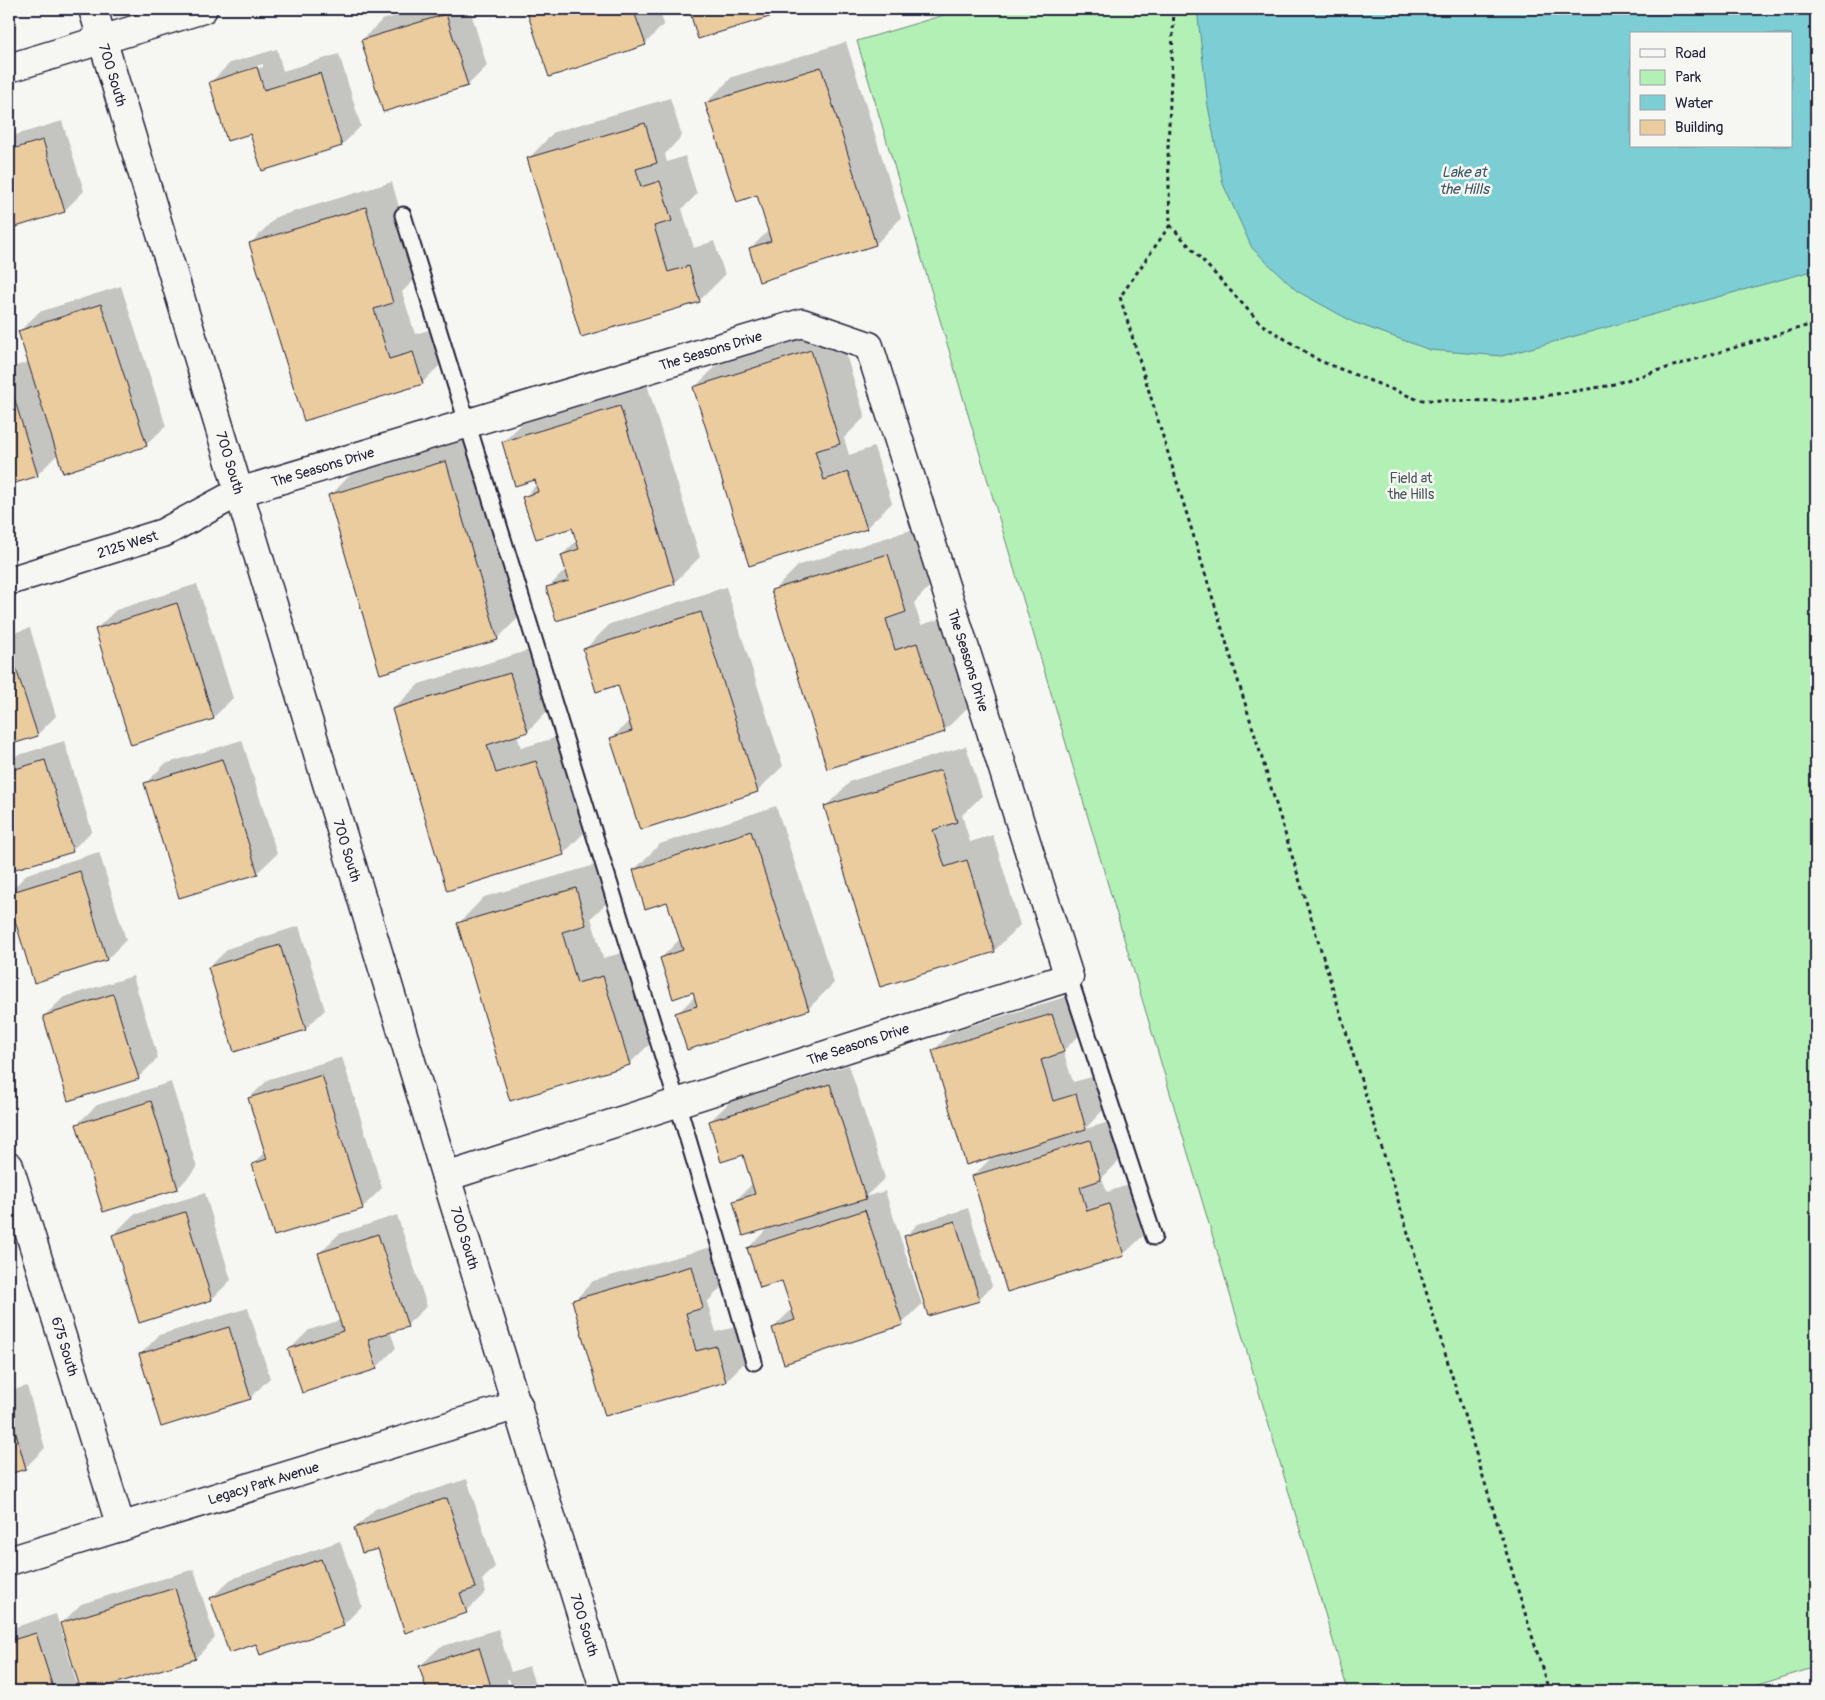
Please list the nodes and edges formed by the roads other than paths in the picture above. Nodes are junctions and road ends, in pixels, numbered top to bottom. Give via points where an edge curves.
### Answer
1 (93, 9) edge
2 (203, 9) edge
3 (102, 39) junction
4 (9, 68) edge
5 (403, 215) dead end
6 (467, 424) junction
7 (239, 492) junction
8 (9, 581) edge
9 (1070, 977) junction
10 (676, 1102) junction
11 (9, 1166) edge
12 (446, 1177) junction
13 (1154, 1237) dead end
14 (754, 1362) dead end
15 (518, 1405) junction
16 (121, 1527) junction
17 (9, 1561) edge
18 (605, 1691) edge

1 - 3 street, 700 South
2 - 3 street
3 - 4 street
3 - 7 street, 700 South
5 - 6 lane
6 - 7 street, The Seasons Drive
6 - 9 street, The Seasons Drive via 802,323 869,346
6 - 10 lane
7 - 8 street, 2125 West via 163,533
7 - 12 street, 700 South
9 - 10 street, The Seasons Drive
9 - 13 lane
10 - 12 street, The Seasons Drive
10 - 14 lane
11 - 16 street, 675 South
12 - 15 street, 700 South
15 - 16 street, Legacy Park Avenue
15 - 18 street, 700 South
16 - 17 street, Legacy Park Avenue

